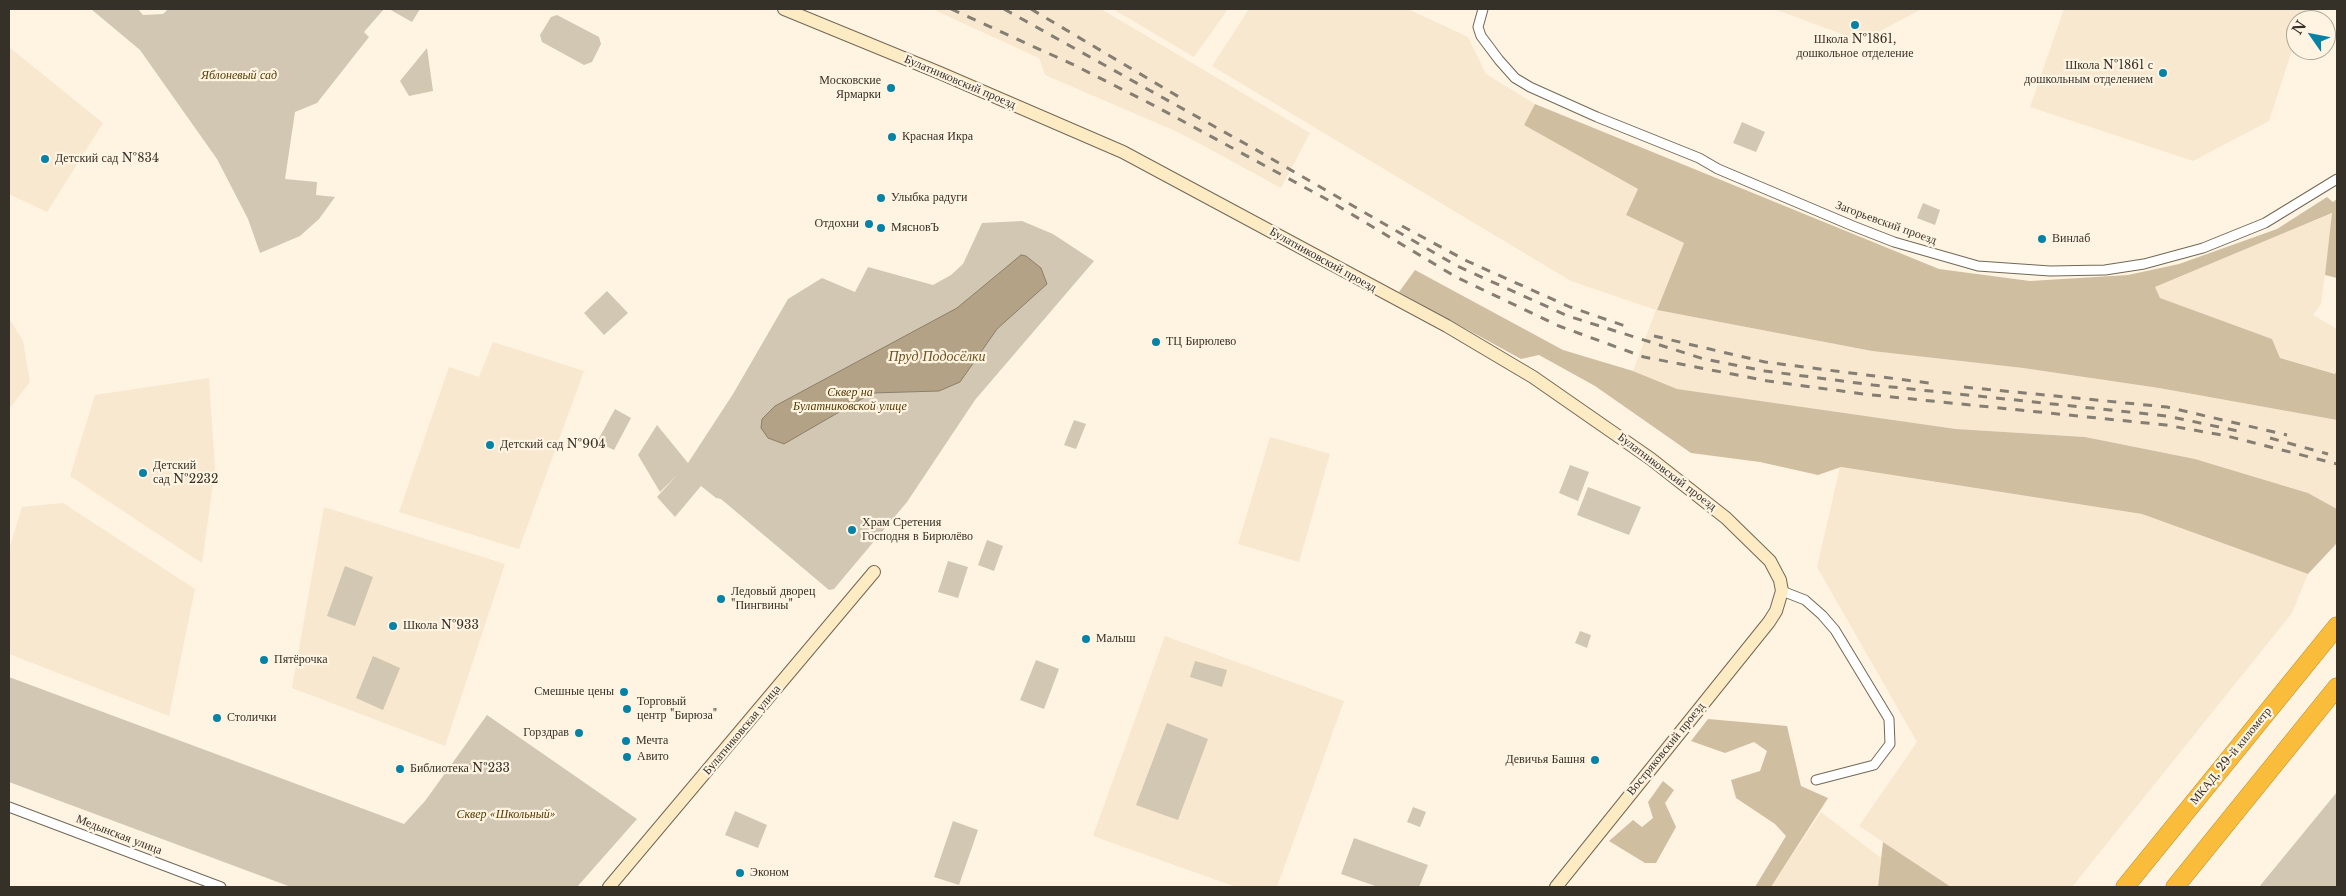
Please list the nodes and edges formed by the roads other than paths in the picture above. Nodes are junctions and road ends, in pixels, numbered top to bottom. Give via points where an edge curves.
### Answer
1 (784, 9) edge
2 (1483, 9) edge
3 (2337, 179) edge
4 (874, 572) dead end
5 (1782, 591) junction
6 (2337, 626) edge
7 (2337, 687) edge
8 (1816, 780) dead end
9 (9, 807) edge
10 (221, 887) edge
11 (609, 887) edge
12 (1556, 887) edge
13 (2125, 887) edge
14 (2175, 887) edge

1 - 5 street, Булатниковский проезд via 1123,152 1477,343 1575,406 1686,484 1755,544 1770,561
2 - 3 street, Загорьевский проезд via 1478,27 1481,36 1515,78 1530,87 1853,226 1894,242 1978,266 2059,271 2105,270 2144,264 2203,248 2265,223
4 - 11 street, Булатниковская улица
5 - 8 street via 1815,606 1834,630 1889,719 1890,744 1874,765
5 - 12 street, Востряковский проезд via 1776,611 1758,637
6 - 13 highway, МКАД, 29-й километр
7 - 14 highway
9 - 10 street, Медынская улица

